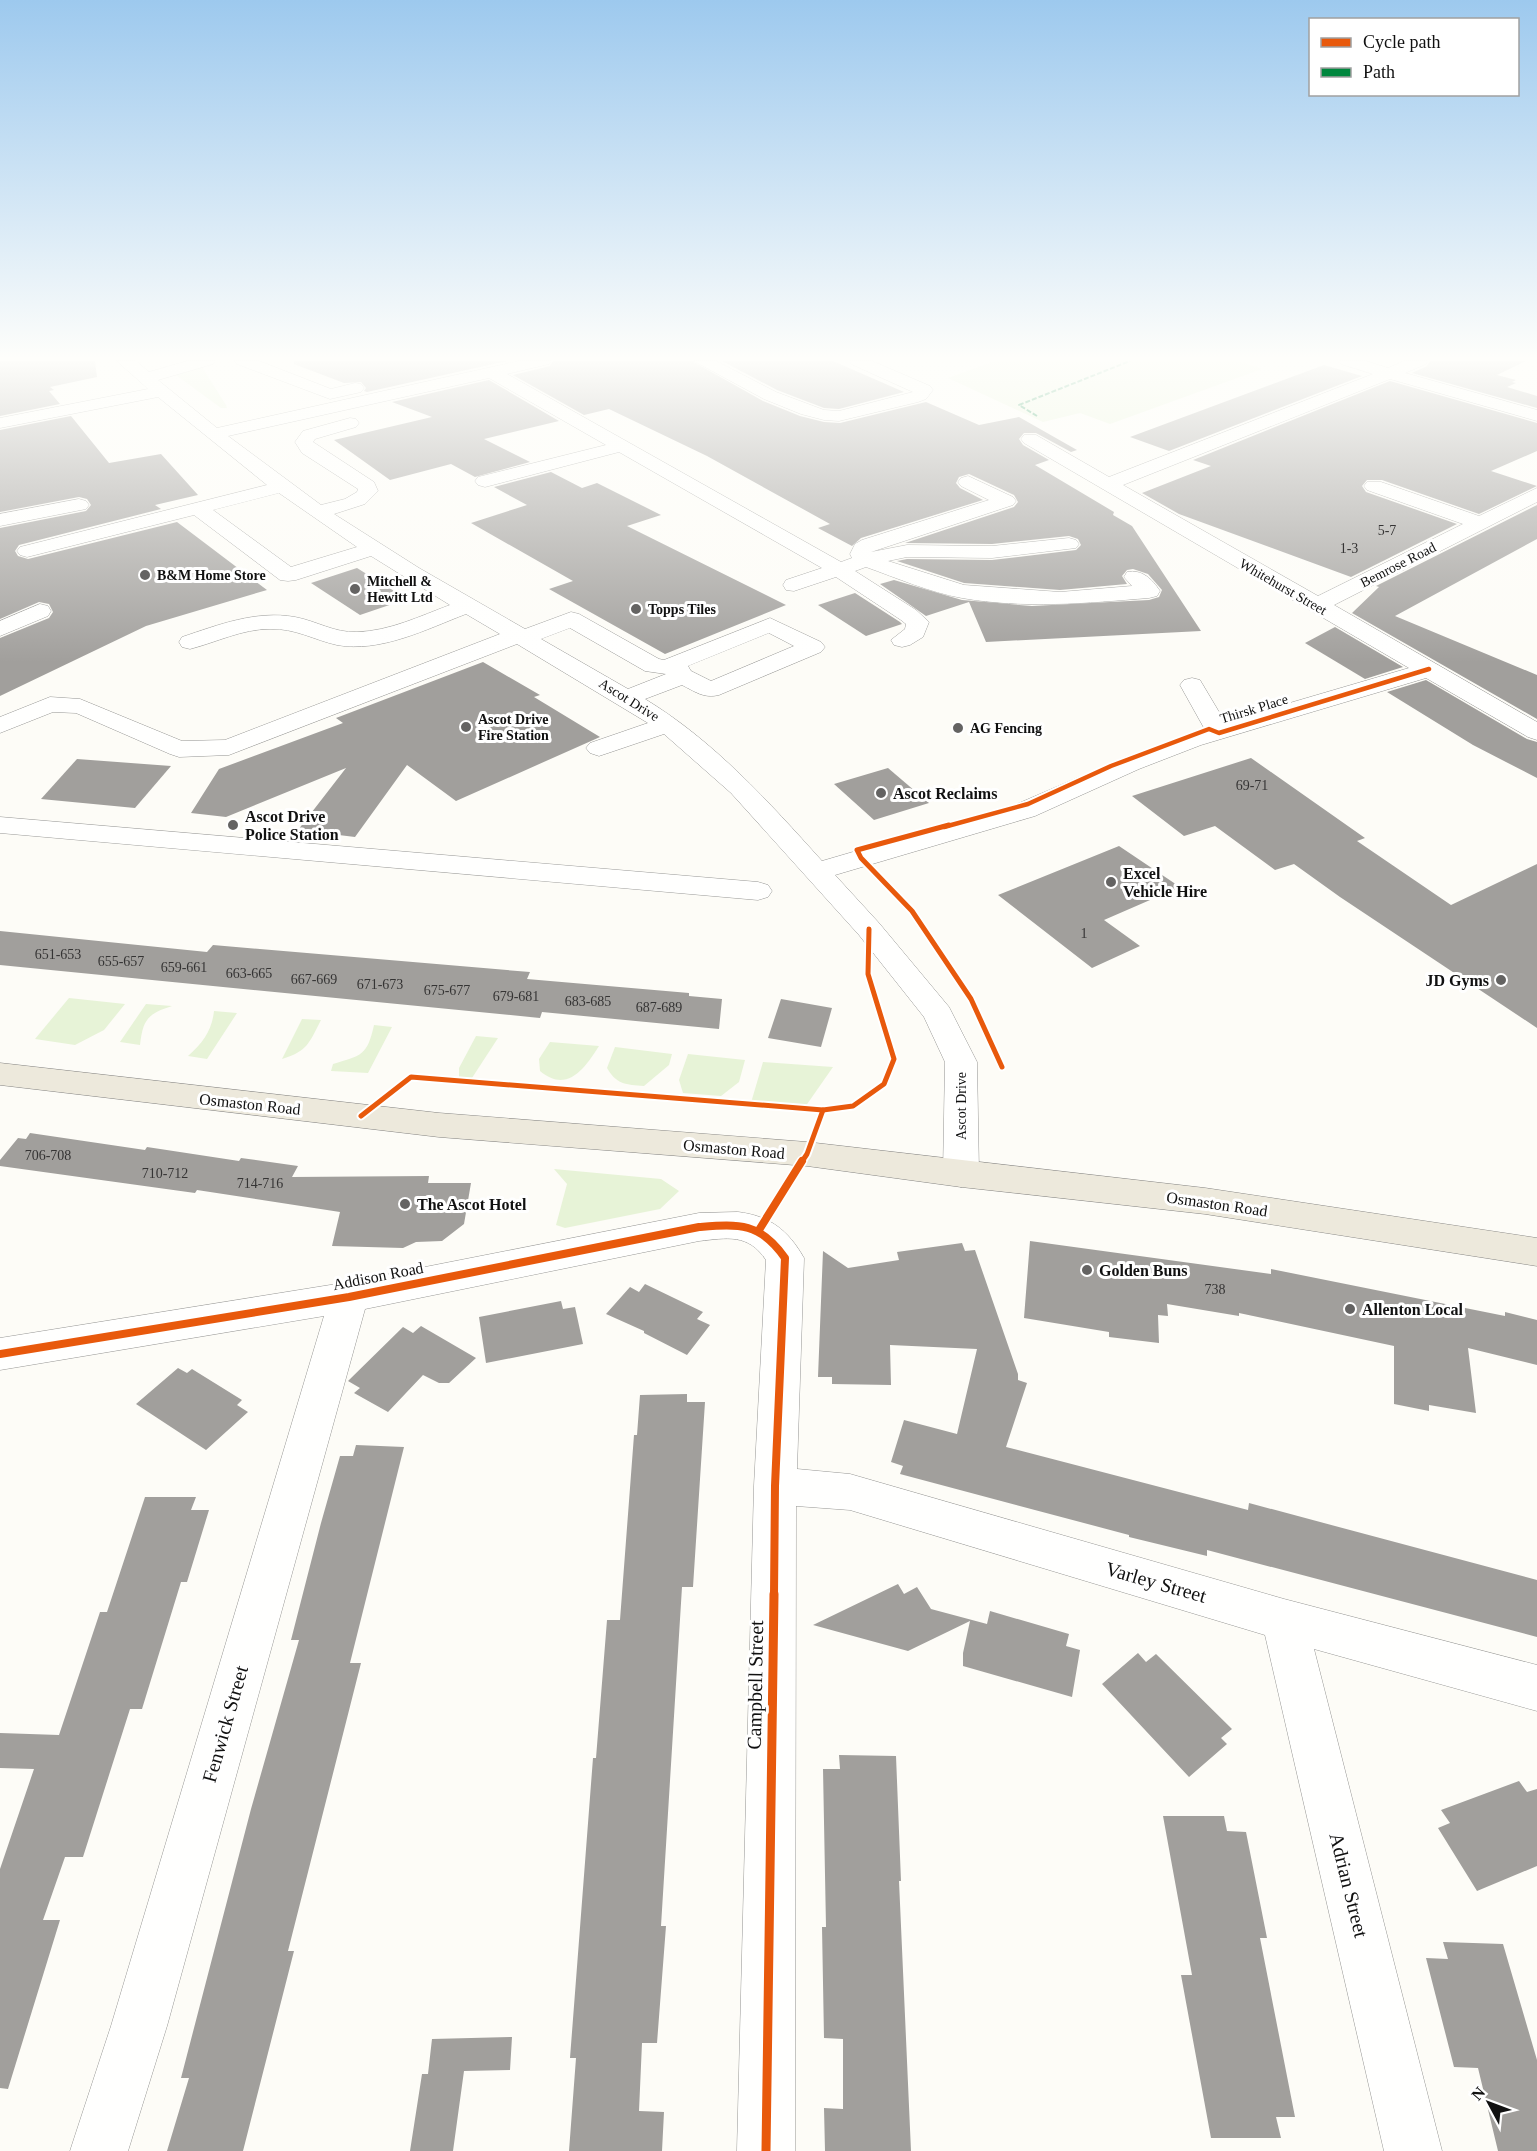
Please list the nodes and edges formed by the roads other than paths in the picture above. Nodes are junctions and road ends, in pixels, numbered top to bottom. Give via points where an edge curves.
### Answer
1 (248, 461) edge
2 (328, 461) edge
3 (563, 461) edge
4 (649, 461) edge
5 (1069, 461) edge
6 (1166, 461) edge
7 (485, 482) dead end
8 (968, 482) dead end
9 (1108, 484) junction
10 (281, 487) junction
11 (1386, 487) dead end
12 (1537, 494) edge
13 (79, 505) dead end
14 (199, 508) junction
15 (317, 512) junction
16 (0, 520) edge
17 (1480, 523) junction
18 (1069, 543) dead end
19 (372, 549) junction
20 (27, 551) dead end
21 (870, 558) junction
22 (838, 569) junction
23 (1135, 577) dead end
24 (794, 585) dead end
25 (466, 606) junction
26 (1316, 606) junction
27 (40, 610) dead end
28 (0, 628) edge
29 (521, 637) junction
30 (902, 640) dead end
31 (189, 642) dead end
32 (1429, 669) junction
33 (680, 672) junction
34 (1192, 685) dead end
35 (626, 698) junction
36 (668, 724) junction
37 (0, 726) edge
38 (1537, 732) edge
39 (1219, 733) junction
40 (599, 748) dead end
41 (0, 825) edge
42 (817, 871) junction
43 (758, 891) dead end
44 (0, 1074) edge
45 (961, 1174) junction
46 (759, 1230) joint
47 (1537, 1252) edge
48 (349, 1297) junction
49 (0, 1354) edge
50 (774, 1486) junction
51 (1284, 1620) junction
52 (1537, 1688) edge
53 (99, 2151) edge
54 (766, 2151) edge
55 (1413, 2151) edge

1 - 10 street, Ascot Drive
2 - 15 street via 367,486 368,491 348,504
3 - 7 street
4 - 22 street
5 - 9 street, Whitehurst Street
6 - 9 street
8 - 21 street via 1006,501 869,544 860,554
9 - 26 street, Whitehurst Street
10 - 14 street
10 - 15 street, Ascot Drive
11 - 17 street
12 - 17 street, Bemrose Road
13 - 16 street
14 - 19 street via 288,575
14 - 20 street
15 - 19 street, Ascot Drive
17 - 26 street, Bemrose Road
18 - 21 street via 983,553 907,551
19 - 25 street, Ascot Drive
21 - 22 street
21 - 23 street via 946,588 985,594 1060,598 1149,591
22 - 24 street
22 - 30 street via 918,622 915,632
25 - 29 street, Ascot Drive
25 - 31 street via 364,639 341,639 295,624 253,622
26 - 32 street, Whitehurst Street
27 - 28 street
29 - 33 street via 571,619 653,666
29 - 35 street, Ascot Drive
29 - 37 street via 229,747 179,749 80,706 51,704
32 - 38 street, Whitehurst Street
32 - 39 street, Thirsk Place
33 - 33 street via 673,664 770,625 813,646 710,690
33 - 35 street
34 - 39 street
35 - 36 street, Ascot Drive
36 - 40 street
36 - 42 street, Ascot Drive via 740,787
39 - 42 street, Thirsk Place via 1130,764 1026,810
41 - 43 street
42 - 45 street, Ascot Drive via 938,1014 957,1053
44 - 45 main road, Osmaston Road via 439,1125 807,1154
45 - 47 main road, Osmaston Road via 1205,1201
46 - 48 street, Addison Road via 740,1224 699,1227
46 - 50 street, Campbell Street via 775,1241 785,1258
48 - 49 street, Addison Road
48 - 53 street, Fenwick Street via 139,2026
50 - 51 street, Varley Street via 850,1492
50 - 54 street, Campbell Street
51 - 52 street, Varley Street
51 - 55 street, Adrian Street

